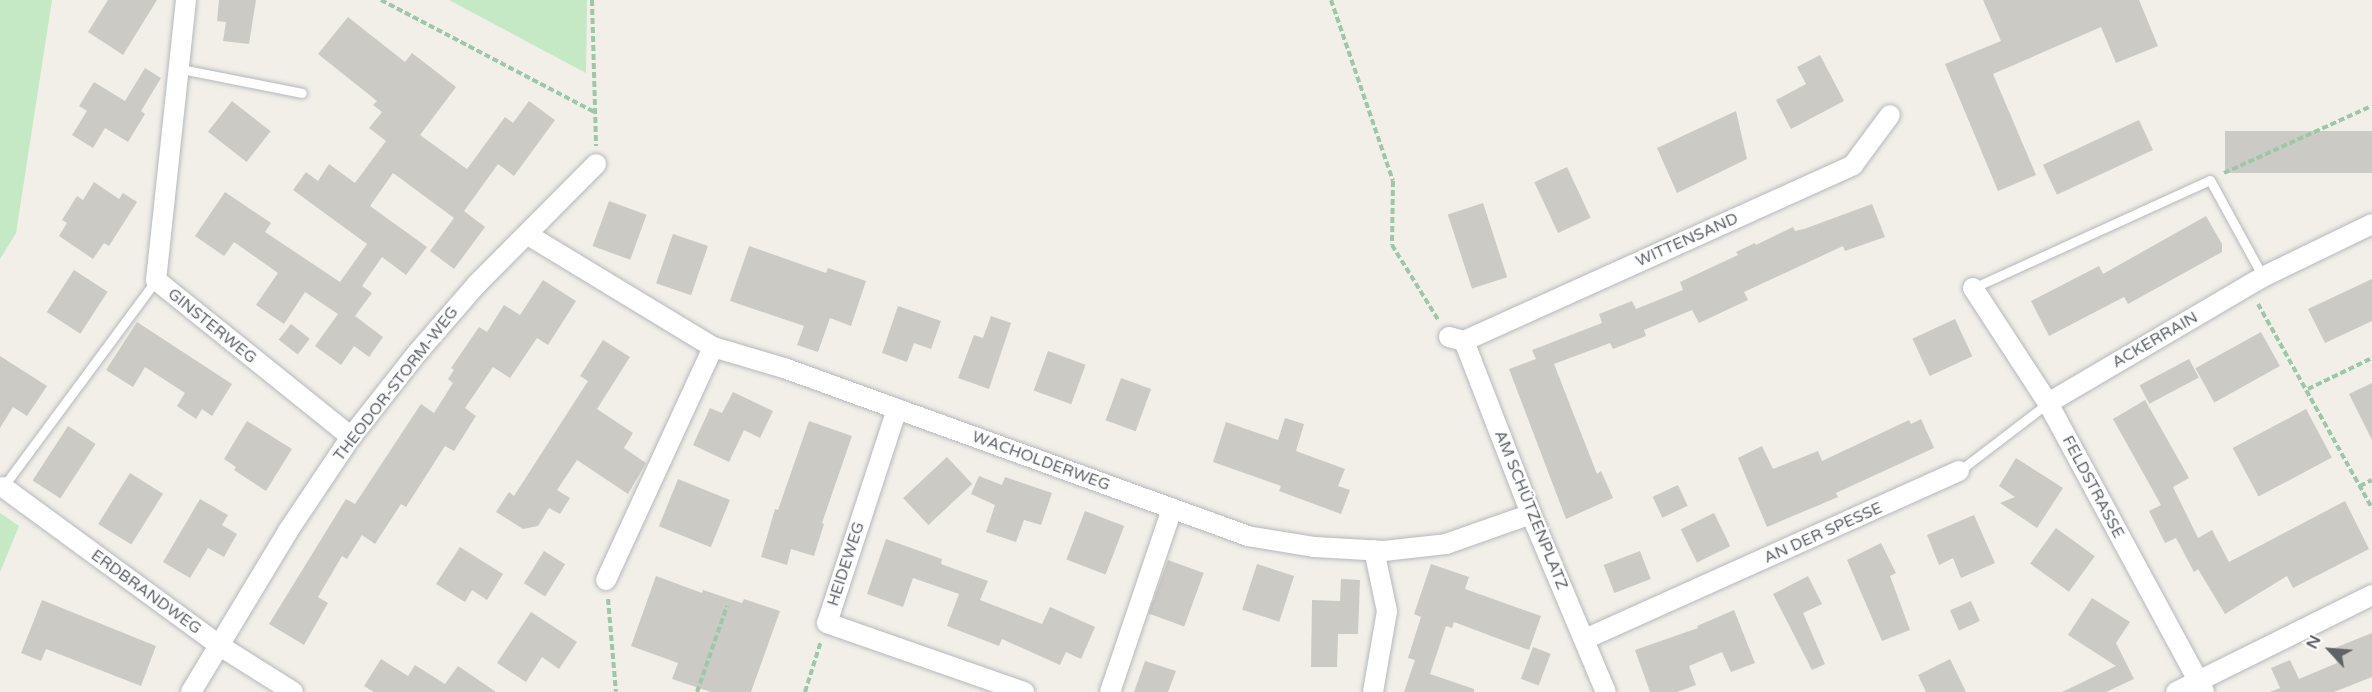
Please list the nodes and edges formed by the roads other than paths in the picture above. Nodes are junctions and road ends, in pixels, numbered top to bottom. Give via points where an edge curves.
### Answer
1 (186, 0) edge
2 (181, 69) junction
3 (302, 93) dead end
4 (1890, 116) dead end
5 (596, 164) road end
6 (2372, 224) edge
7 (528, 235) junction
8 (156, 280) junction
9 (2255, 281) junction
10 (1973, 288) joint
11 (1456, 339) joint
12 (712, 347) junction
13 (2048, 403) junction
14 (897, 409) junction
15 (351, 437) junction
16 (1959, 471) joint
17 (3, 487) joint
18 (1172, 509) junction
19 (1531, 514) junction
20 (1374, 550) junction
21 (606, 580) road end
22 (2372, 595) edge
23 (1585, 639) junction
24 (220, 646) junction
25 (2201, 687) edge
26 (191, 692) edge
27 (293, 692) edge
28 (1024, 692) edge
29 (1110, 692) edge
30 (1373, 692) edge
31 (1606, 692) edge
32 (2176, 692) edge

1 - 2 street, GINSTERWEG
2 - 3 lane
2 - 8 street, GINSTERWEG
4 - 11 street, WITTENSAND via 1853,165
5 - 7 street, THEODOR-STORM-WEG
6 - 9 street, ACKERRAIN
7 - 12 street, WACHOLDERWEG
7 - 15 street, THEODOR-STORM-WEG via 477,284
8 - 15 street, GINSTERWEG
8 - 17 lane
9 - 10 lane via 2210,180
9 - 13 street, ACKERRAIN
10 - 13 street, FELDSTRASSE
11 - 19 street, AM SCHÜTZENPLATZ
12 - 14 street, WACHOLDERWEG
12 - 21 street
13 - 16 lane, AN DER SPESSE
13 - 25 street, FELDSTRASSE
14 - 18 street, WACHOLDERWEG
14 - 28 street, HEIDEWEG via 827,623
15 - 24 street, THEODOR-STORM-WEG via 288,531
16 - 23 street, AN DER SPESSE
17 - 24 street, ERDBRANDWEG
18 - 20 street, WACHOLDERWEG via 1247,536 1314,547
18 - 29 street
19 - 20 street, WACHOLDERWEG via 1446,544
19 - 23 street, AM SCHÜTZENPLATZ
20 - 30 street via 1387,611
22 - 25 street
23 - 31 street, AM SCHÜTZENPLATZ
24 - 26 street, THEODOR-STORM-WEG
24 - 27 street, ERDBRANDWEG
25 - 32 street

